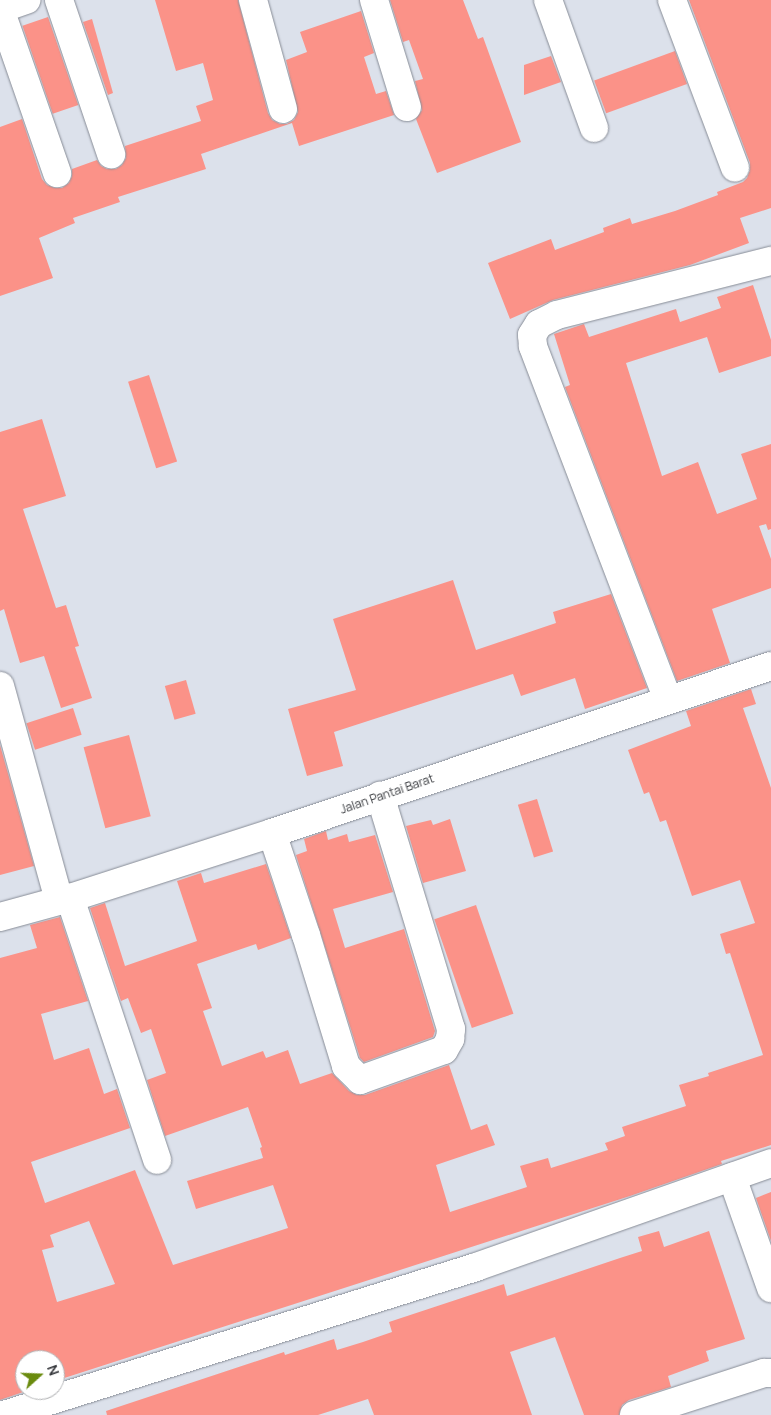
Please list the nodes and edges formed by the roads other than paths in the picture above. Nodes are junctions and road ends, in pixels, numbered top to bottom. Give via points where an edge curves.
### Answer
1 (26, 0) edge
2 (59, 0) edge
3 (253, 0) edge
4 (374, 0) edge
5 (548, 0) edge
6 (672, 0) edge
7 (0, 9) edge
8 (407, 108) dead end
9 (283, 109) dead end
10 (594, 128) dead end
11 (111, 154) dead end
12 (735, 168) dead end
13 (57, 173) dead end
14 (771, 261) edge
15 (771, 666) edge
16 (0, 686) edge
17 (668, 700) junction
18 (380, 796) junction
19 (272, 833) junction
20 (64, 899) junction
21 (0, 917) edge
22 (157, 1160) dead end
23 (771, 1163) edge
24 (732, 1176) junction
25 (771, 1288) edge
26 (771, 1373) edge
27 (4, 1415) edge
28 (634, 1415) edge

1 - 7 street
2 - 11 street
3 - 9 street
4 - 8 street
5 - 10 street
6 - 12 street
7 - 13 street
14 - 17 street via 557,315 539,324 532,334 533,346
15 - 17 street, Jalan Pantai Barat
16 - 20 street
17 - 18 street, Jalan Pantai Barat
18 - 19 street, Jalan Pantai Barat
18 - 19 street via 451,1029 444,1050 360,1080 346,1066
19 - 20 street, Jalan Pantai Barat
20 - 21 street, Jalan Pantai Barat
20 - 22 street
23 - 24 street
24 - 25 street
24 - 27 street via 476,1267
26 - 28 street

